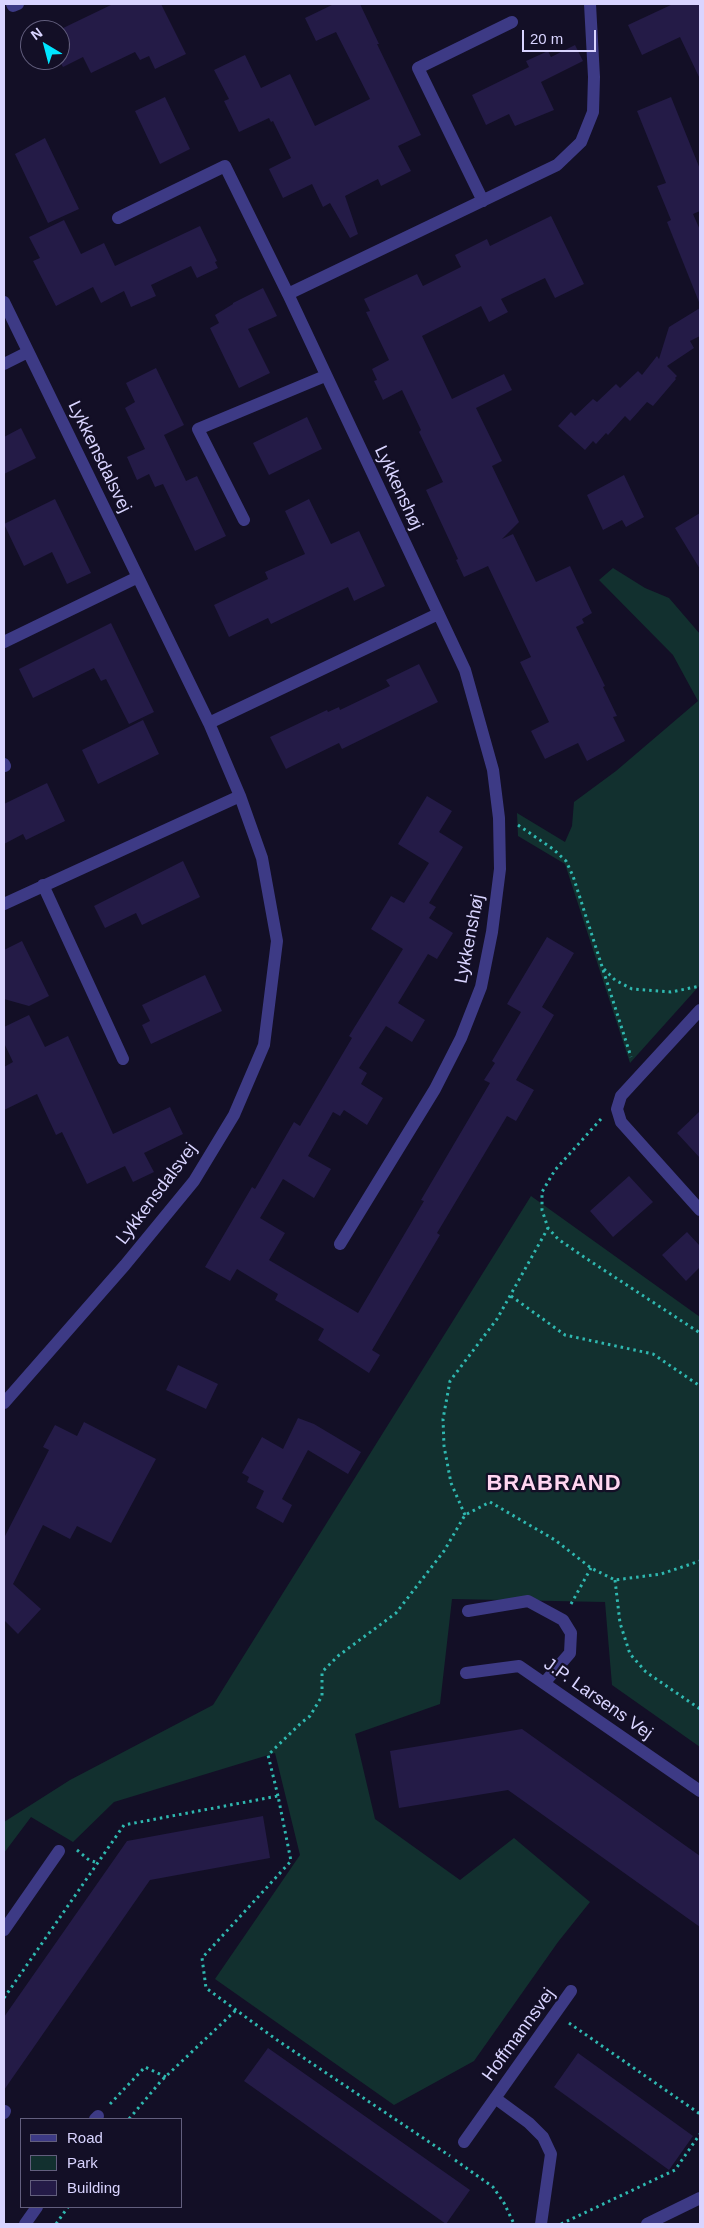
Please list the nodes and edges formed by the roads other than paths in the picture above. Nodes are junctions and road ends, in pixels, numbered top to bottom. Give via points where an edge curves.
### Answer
1 (12, 4) edge
2 (18, 4) edge
3 (590, 4) edge
4 (512, 22) dead end
5 (483, 201) junction
6 (118, 218) dead end
7 (288, 294) junction
8 (4, 302) edge
9 (28, 352) junction
10 (4, 364) edge
11 (325, 376) junction
12 (244, 520) dead end
13 (138, 577) junction
14 (438, 614) junction
15 (4, 642) edge
16 (209, 723) junction
17 (240, 796) junction
18 (42, 885) junction
19 (4, 904) edge
20 (700, 1010) edge
21 (123, 1059) dead end
22 (700, 1210) edge
23 (340, 1244) dead end
24 (4, 1403) edge
25 (468, 1611) dead end
26 (466, 1673) dead end
27 (545, 1682) junction
28 (700, 1791) edge
29 (59, 1851) dead end
30 (4, 1930) edge
31 (571, 1992) dead end
32 (495, 2098) junction
33 (464, 2142) dead end
34 (700, 2198) edge
35 (36, 2208) edge
36 (25, 2224) edge
37 (541, 2224) edge
38 (646, 2224) edge

1 - 2 street
3 - 5 street via 594,112 581,142 557,165
4 - 5 street via 418,68
5 - 7 street
6 - 7 street, Lykkenshøj via 225,166
7 - 11 street, Lykkenshøj
8 - 9 street, Lykkensdalsvej
9 - 10 street
9 - 13 street, Lykkensdalsvej
11 - 12 street via 198,429
11 - 14 street, Lykkenshøj
13 - 15 street
13 - 16 street, Lykkensdalsvej
14 - 16 street
14 - 23 street, Lykkenshøj via 465,670 493,770 499,818 500,869 492,932 481,987 460,1038 435,1089
16 - 17 street, Lykkensdalsvej
17 - 18 street
17 - 24 street, Lykkensdalsvej via 262,858 278,941 264,1045 234,1115 194,1181
18 - 19 street
18 - 21 street
20 - 22 street via 621,1096 617,1109 621,1122
25 - 27 street via 528,1601 563,1620 571,1633 570,1653
26 - 27 street, J.P. Larsens Vej via 519,1666
27 - 28 street, J.P. Larsens Vej
29 - 30 street
31 - 32 street, Hoffmannsvej
32 - 33 street, Hoffmannsvej
32 - 37 street, Hoffmannsvej via 543,2137 551,2154
34 - 38 street
35 - 36 street

